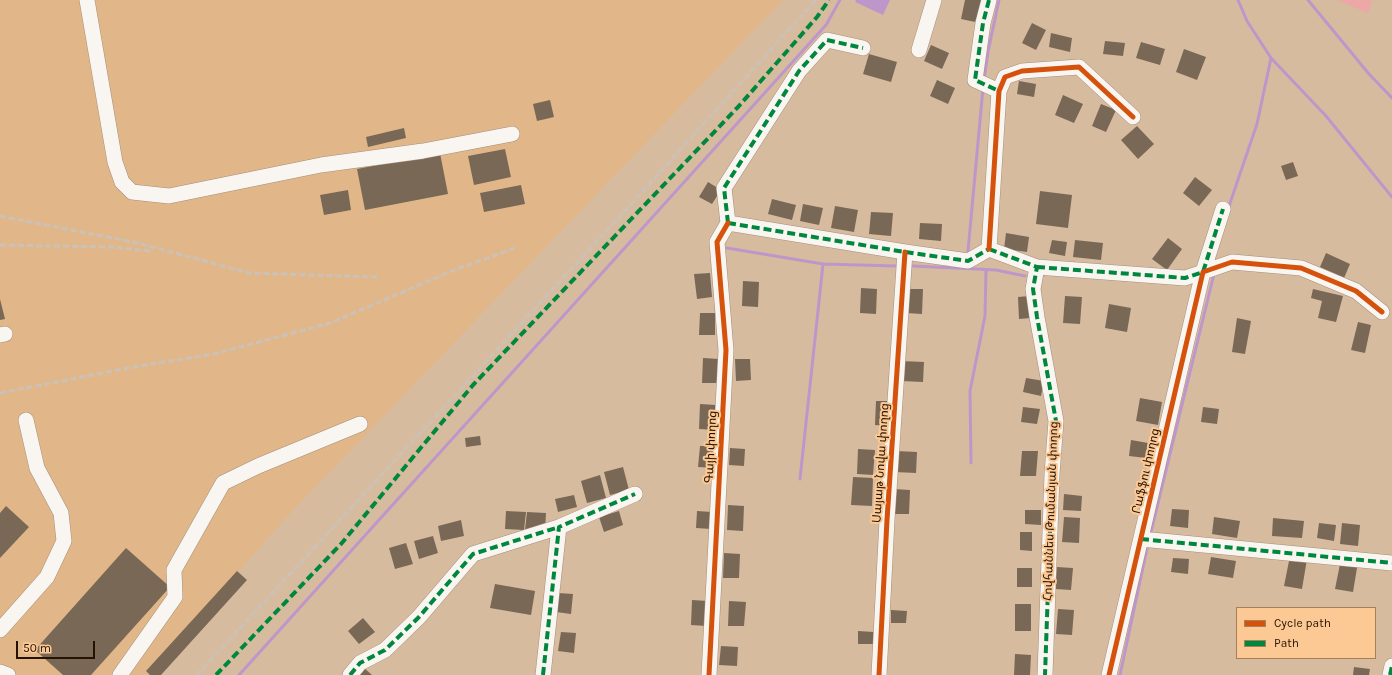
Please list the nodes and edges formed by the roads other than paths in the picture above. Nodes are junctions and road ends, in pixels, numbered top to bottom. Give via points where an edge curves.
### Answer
1 (87, 0) edge
2 (934, 0) edge
3 (989, 0) edge
4 (863, 48) dead end
5 (919, 50) dead end
6 (988, 86) junction
7 (1133, 117) dead end
8 (512, 134) dead end
9 (1223, 209) dead end
10 (728, 223) junction
11 (989, 249) junction
12 (905, 252) junction
13 (1037, 267) junction
14 (1203, 272) junction
15 (1382, 312) dead end
16 (26, 420) dead end
17 (360, 424) dead end
18 (635, 494) dead end
19 (559, 527) junction
20 (1146, 539) junction
21 (1392, 564) edge
22 (0, 630) edge
23 (1392, 666) edge
24 (0, 672) edge
25 (8, 675) edge
26 (120, 675) edge
27 (350, 675) edge
28 (543, 675) edge
29 (710, 675) edge
30 (879, 675) edge
31 (1045, 675) edge
32 (1109, 675) edge
33 (1390, 675) edge

1 - 8 street via 115,162 122,182 132,192 169,196 321,165 423,151
2 - 5 street
3 - 6 street via 975,80
4 - 10 street via 827,40 799,71 724,188
6 - 7 street via 1022,71 1079,67
6 - 11 street
9 - 14 street, Րաֆֆու փողոց
10 - 12 street
10 - 29 street, Գայի փողոց via 717,242 726,350
11 - 12 street via 968,261
11 - 13 street
12 - 30 street, Սայաթ Նովա փողոց
13 - 14 street via 1185,278
13 - 31 street, Հովհաննես Թումանյան փողոց via 1033,289 1056,421
14 - 15 street via 1232,262 1301,268 1356,291
14 - 20 street, Րաֆֆու փողոց
16 - 22 street via 37,468 61,513 64,541 47,577
17 - 26 street via 258,466 222,484 174,570 175,597
18 - 19 street
19 - 27 street via 473,554 419,617 385,650 360,663
19 - 28 street
20 - 21 street
20 - 32 street, Րաֆֆու փողոց
23 - 33 street
24 - 25 street

